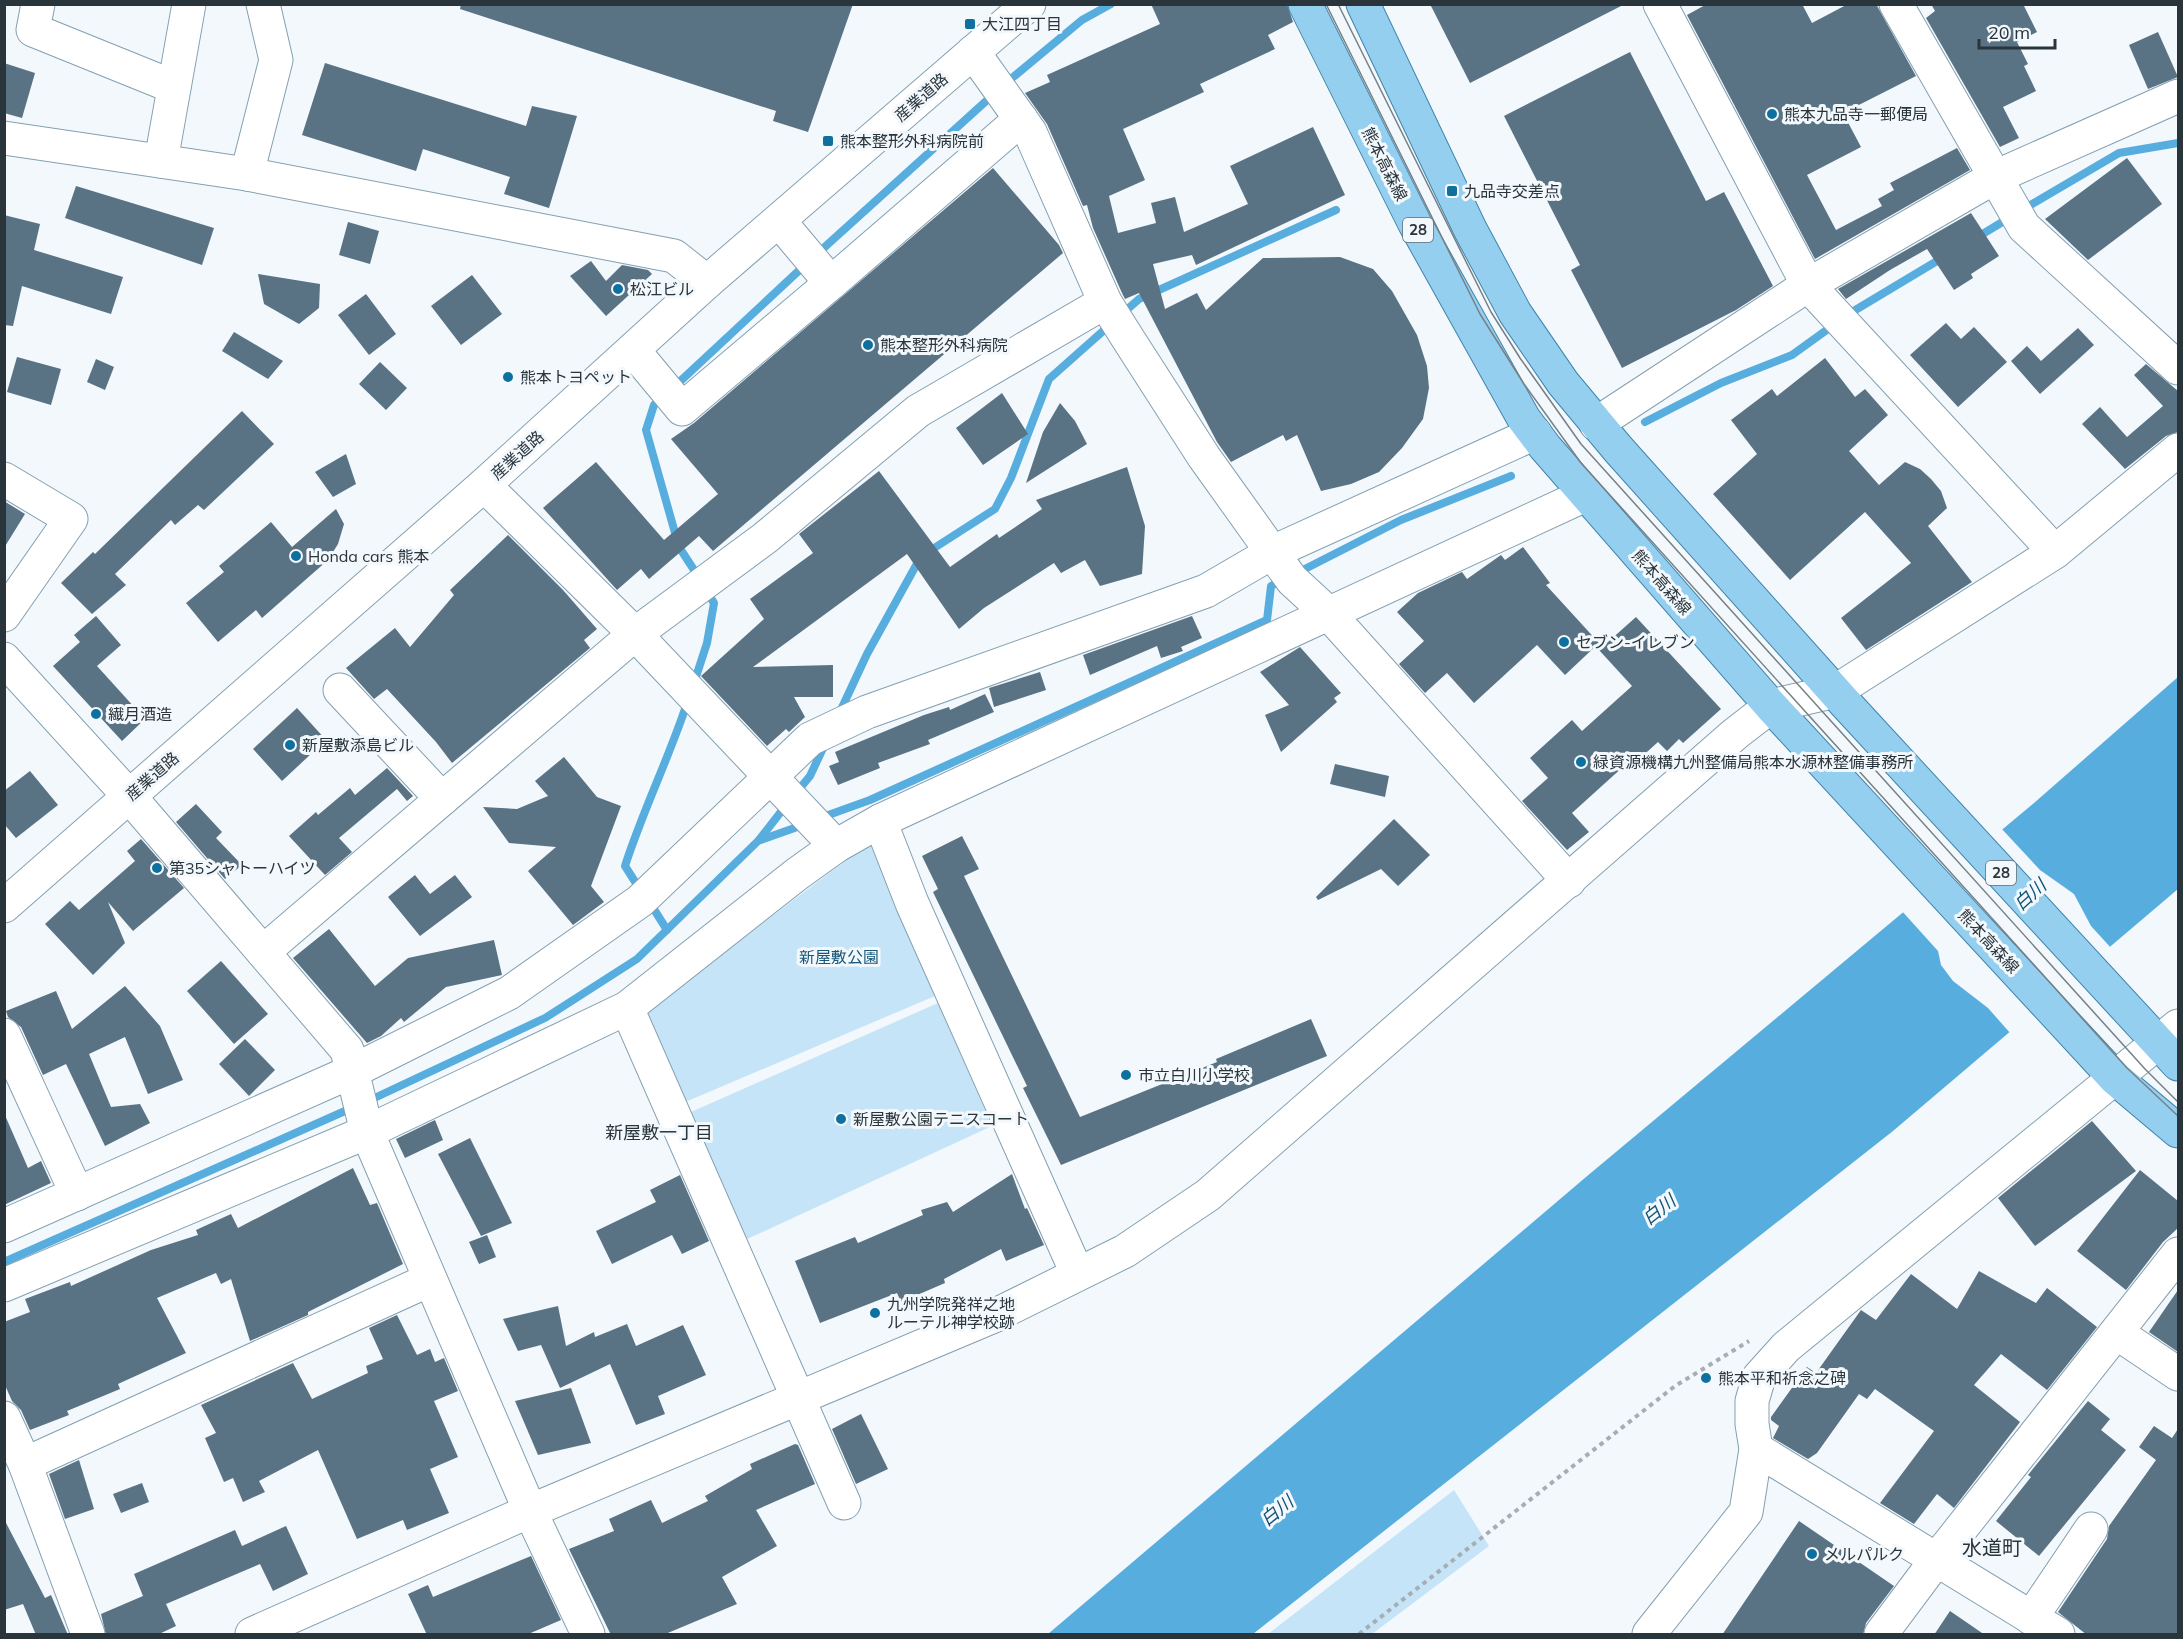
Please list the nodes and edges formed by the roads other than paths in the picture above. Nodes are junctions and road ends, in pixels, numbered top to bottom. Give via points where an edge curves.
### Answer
1 (38, 4) edge
2 (189, 4) edge
3 (263, 4) edge
4 (1029, 4) edge
5 (1305, 4) edge
6 (1363, 4) edge
7 (1660, 4) edge
8 (1896, 4) edge
9 (973, 52) junction
10 (174, 87) junction
11 (2178, 96) edge
12 (1021, 119) junction
13 (4, 138) edge
14 (161, 161) junction
15 (247, 174) junction
16 (1994, 178) junction
17 (785, 228) dead end
18 (707, 282) junction
19 (831, 283) junction
20 (1808, 285) junction
21 (1106, 304) junction
22 (638, 356) dead end
23 (2178, 368) edge
24 (1605, 433) junction
25 (1548, 450) junction
26 (2178, 450) edge
27 (4, 479) edge
28 (484, 485) junction
29 (1585, 495) junction
30 (2055, 552) junction
31 (1282, 565) junction
32 (1329, 614) junction
33 (4, 615) edge
34 (635, 634) junction
35 (4, 658) edge
36 (340, 690) dead end
37 (1840, 697) junction
38 (1771, 706) junction
39 (773, 782) junction
40 (129, 796) junction
41 (442, 799) junction
42 (880, 821) junction
43 (828, 837) junction
44 (1569, 881) junction
45 (4, 906) edge
46 (263, 952) junction
47 (627, 1008) junction
48 (4, 1035) edge
49 (2171, 1044) edge
50 (2115, 1078) junction
51 (355, 1079) junction
52 (366, 1126) junction
53 (2178, 1131) edge
54 (77, 1194) junction
55 (4, 1226) edge
56 (2178, 1254) edge
57 (1077, 1273) junction
58 (429, 1280) junction
59 (4, 1285) edge
60 (2117, 1333) junction
61 (2178, 1374) edge
62 (797, 1398) junction
63 (4, 1418) edge
64 (1756, 1449) junction
65 (25, 1464) junction
66 (844, 1503) dead end
67 (530, 1511) junction
68 (2091, 1529) dead end
69 (1937, 1559) junction
70 (2044, 1626) edge
71 (88, 1635) edge
72 (252, 1635) edge
73 (588, 1635) edge
74 (1649, 1635) edge
75 (1881, 1635) edge

1 - 10 street via 33,30
2 - 10 street
3 - 15 street via 276,60
4 - 9 street, 産業道路
5 - 25 main road, 熊本高森線 / 28 via 1414,224 1524,419
6 - 24 main road, 28 via 1515,314 1563,383
7 - 20 street
8 - 16 street
9 - 12 street
9 - 18 street, 産業道路
10 - 14 street
11 - 16 street
12 - 19 street
12 - 21 street
13 - 14 street
14 - 15 street
15 - 18 street via 674,256
16 - 20 street
16 - 23 street via 2024,227
17 - 19 street
18 - 28 street, 産業道路
19 - 22 street via 681,409
20 - 24 street
20 - 30 street
21 - 31 street via 1204,457
21 - 34 street via 918,411 765,538
24 - 37 main road, 28
25 - 29 main road, 熊本高森線 / 28
25 - 31 street
26 - 30 street
27 - 33 street via 71,519
28 - 34 street
28 - 40 street, 産業道路
29 - 32 street
29 - 38 main road, 熊本高森線 / 28
30 - 37 street
31 - 32 street
31 - 39 street via 867,712 810,739
32 - 42 street
32 - 44 street
34 - 39 street
34 - 41 street
35 - 40 street
36 - 41 street
37 - 38 street
37 - 49 main road, 28
38 - 44 street via 1726,741
38 - 50 main road, 熊本高森線 / 28
39 - 43 street
39 - 51 street via 640,901 509,993
40 - 45 street, 産業道路
40 - 46 street
41 - 46 street
42 - 43 street
42 - 57 street via 912,903
43 - 47 street
44 - 57 street via 1208,1195 1125,1251
46 - 51 street via 347,1050
47 - 52 street
47 - 62 street
48 - 54 street
49 - 50 street
50 - 53 main road, 熊本高森線 / 28
50 - 64 street via 1786,1347 1759,1377 1752,1401
51 - 52 street
51 - 54 street
52 - 58 street
52 - 59 street
54 - 55 street
56 - 60 street
57 - 62 street via 996,1315
58 - 65 street
58 - 67 street
60 - 61 street
60 - 69 street
62 - 66 street
62 - 67 street
63 - 65 street
64 - 69 street
64 - 74 street via 1746,1512
65 - 71 street
67 - 72 street
67 - 73 street
68 - 70 street
69 - 70 street
69 - 75 street

